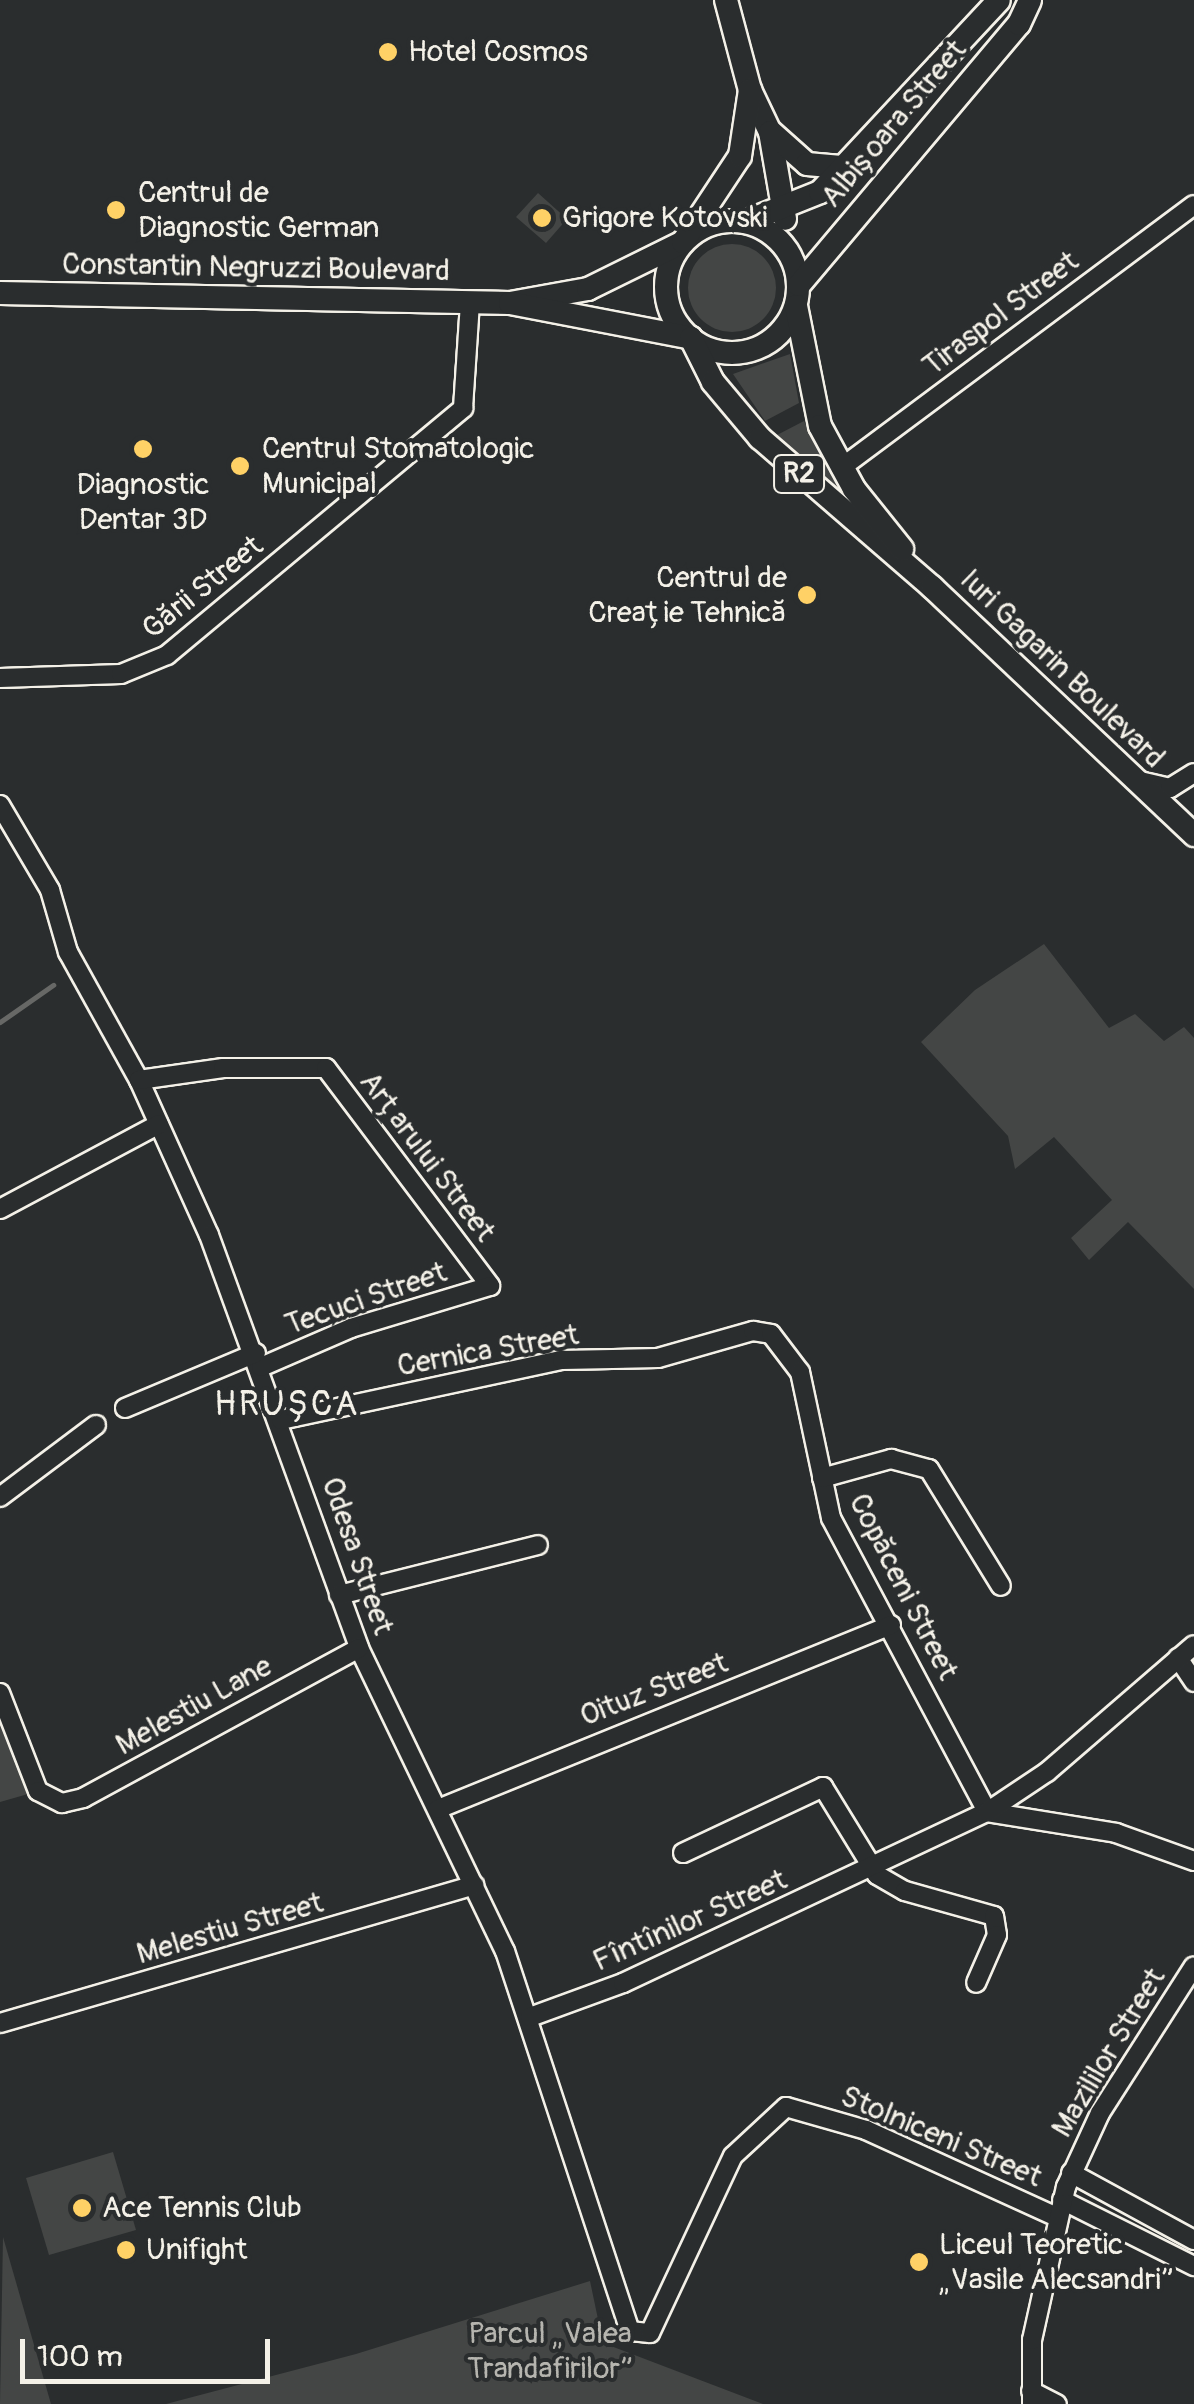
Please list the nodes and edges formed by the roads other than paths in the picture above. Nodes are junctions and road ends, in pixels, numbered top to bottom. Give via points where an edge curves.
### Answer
1 (726, 0) edge
2 (999, 0) edge
3 (1030, 0) edge
4 (750, 90) junction
5 (770, 132) junction
6 (844, 167) junction
7 (1194, 205) edge
8 (783, 208) junction
9 (744, 222) junction
10 (684, 242) junction
11 (792, 257) junction
12 (0, 293) edge
13 (798, 295) junction
14 (470, 302) junction
15 (510, 304) junction
16 (691, 338) junction
17 (841, 468) junction
18 (932, 586) junction
19 (0, 678) edge
20 (1126, 770) junction
21 (1194, 774) edge
22 (0, 805) edge
23 (1194, 836) edge
24 (139, 1080) junction
25 (160, 1124) junction
26 (0, 1209) edge
27 (490, 1286) joint
28 (764, 1332) joint
29 (258, 1360) junction
30 (125, 1408) dead end
31 (281, 1420) junction
32 (96, 1425) dead end
33 (822, 1478) junction
34 (0, 1497) edge
35 (538, 1545) dead end
36 (1001, 1586) dead end
37 (340, 1595) junction
38 (891, 1625) junction
39 (1194, 1645) edge
40 (359, 1648) junction
41 (1178, 1658) junction
42 (1194, 1682) edge
43 (0, 1693) edge
44 (438, 1808) junction
45 (988, 1812) junction
46 (683, 1853) dead end
47 (1194, 1861) edge
48 (870, 1869) junction
49 (474, 1885) junction
50 (1191, 1976) edge
51 (976, 1982) dead end
52 (530, 2017) junction
53 (0, 2023) edge
54 (1071, 2173) junction
55 (1059, 2209) junction
56 (1194, 2240) edge
57 (1194, 2266) edge
58 (636, 2334) joint
59 (1032, 2397) edge
60 (1057, 2404) edge

1 - 4 main road
2 - 6 main road, Albișoara Street
3 - 13 main road, Albișoara Street via 1019,24
4 - 5 main road
4 - 10 main road via 740,156
5 - 6 main road via 807,164
5 - 8 main road
6 - 8 main road, Albișoara Street via 820,192
7 - 17 street, Tiraspol Street
8 - 9 main road, Albișoara Street
8 - 11 main road
9 - 10 main road via 705,226
9 - 11 main road via 769,232
10 - 15 main road, Constantin Negruzzi Boulevard via 588,289
10 - 16 main road via 670,265 666,290 672,314
11 - 13 main road
12 - 14 main road, Constantin Negruzzi Boulevard
13 - 16 main road via 779,335 758,349 720,352
13 - 17 main road, Iuri Gagarin Boulevard / R2 via 814,408
14 - 15 main road, Constantin Negruzzi Boulevard
14 - 19 street, Gării Street via 464,408 168,655 120,674
15 - 16 main road, Constantin Negruzzi Boulevard
16 - 18 main road, Iuri Gagarin Boulevard / R2 via 739,416 835,508
17 - 18 main road, Iuri Gagarin Boulevard / R2
18 - 20 main road, Iuri Gagarin Boulevard / R2
20 - 21 street via 1158,788
20 - 23 main road, Iuri Gagarin Boulevard / R2
22 - 24 street, Odesa Street via 50,890 76,969
24 - 25 street, Odesa Street
24 - 27 street, Arțarului Street via 223,1068 326,1068
25 - 26 street
25 - 29 street, Odesa Street
27 - 29 street, Tecuci Street
28 - 31 street, Cernica Street via 658,1358 547,1363
28 - 33 street, Copăceni Street via 781,1342 800,1372
29 - 30 street, Tecuci Street
29 - 31 street, Odesa Street
31 - 37 street, Odesa Street
32 - 34 street
33 - 36 street via 891,1459 929,1469
33 - 38 street, Copăceni Street via 831,1518
35 - 37 street
37 - 40 street, Odesa Street
38 - 44 street, Oituz Street
38 - 45 street, Copăceni Street
39 - 41 street, Fîntînilor Street
40 - 43 street, Melestiu Lane via 84,1798 53,1801 34,1783
40 - 44 street, Odesa Street
41 - 42 street
41 - 45 street, Fîntînilor Street via 1047,1772
44 - 49 street, Odesa Street
45 - 47 street via 1116,1833
45 - 48 street, Fîntînilor Street
46 - 48 street via 823,1787
48 - 51 street via 904,1891 994,1916 997,1935
48 - 52 street, Fîntînilor Street via 623,1982
49 - 52 street, Odesa Street
49 - 53 street, Melestiu Street
50 - 54 street, Mazililor Street via 1118,2083
52 - 58 street, Odesa Street via 622,2316
54 - 55 street, Mazililor Street
54 - 56 street, Stolniceni Street
55 - 57 street
55 - 58 street, Stolniceni Street via 866,2130 786,2107 733,2156 657,2324 650,2334
55 - 59 street, Mazililor Street via 1032,2340
59 - 60 street

